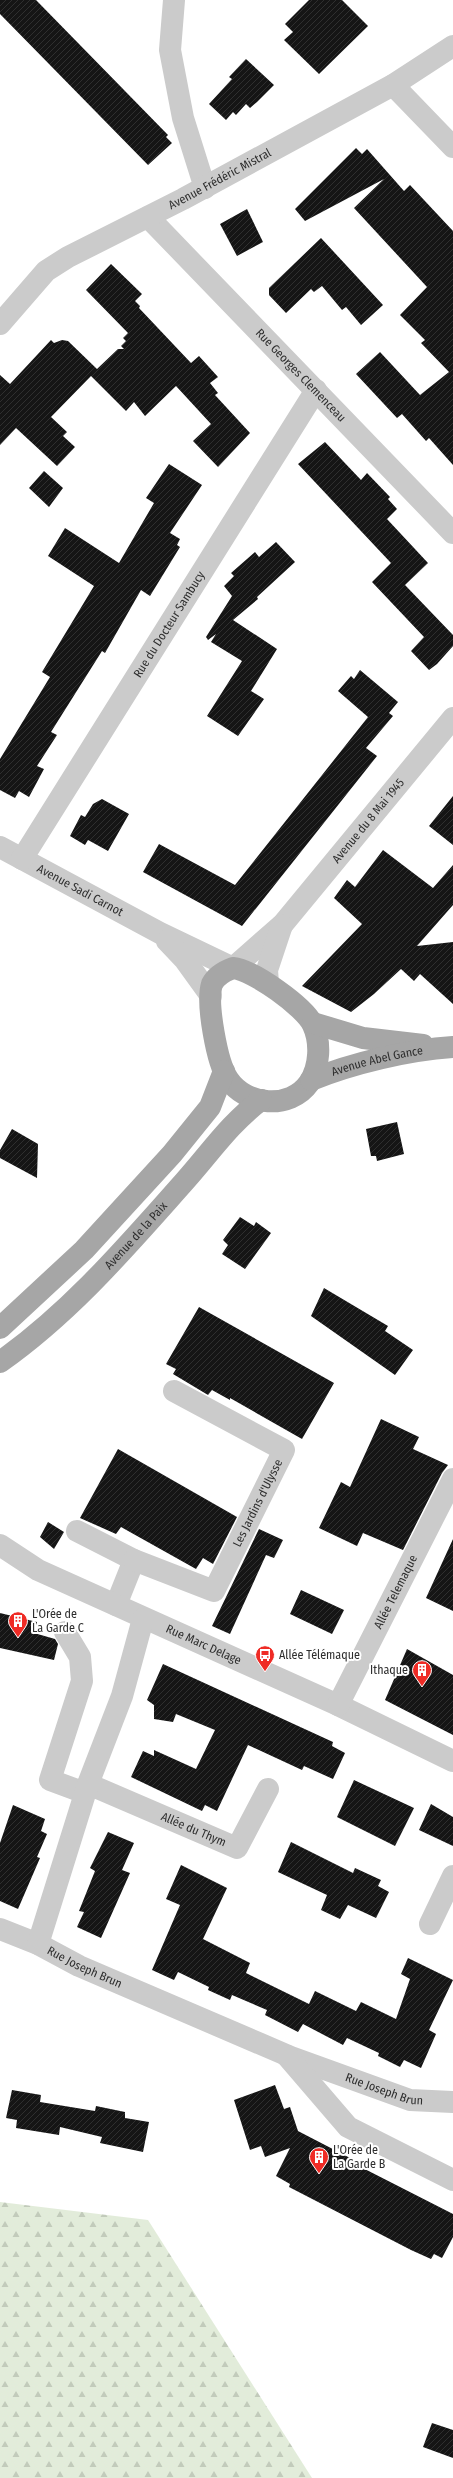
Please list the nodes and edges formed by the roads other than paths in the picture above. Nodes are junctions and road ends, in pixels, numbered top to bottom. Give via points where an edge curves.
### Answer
1 (174, 0) edge
2 (453, 46) edge
3 (393, 85) junction
4 (453, 147) edge
5 (205, 188) junction
6 (148, 217) junction
7 (0, 324) edge
8 (316, 390) junction
9 (453, 533) edge
10 (453, 718) edge
11 (0, 847) edge
12 (22, 859) junction
13 (283, 924) junction
14 (160, 933) junction
15 (233, 968) junction
16 (268, 983) junction
17 (211, 996) junction
18 (312, 1023) junction
19 (449, 1048) edge
20 (224, 1071) junction
21 (311, 1080) junction
22 (261, 1100) junction
23 (0, 1328) edge
24 (0, 1362) edge
25 (174, 1391) dead end
26 (453, 1479) edge
27 (77, 1531) dead end
28 (0, 1545) edge
29 (134, 1560) junction
30 (116, 1605) junction
31 (143, 1619) junction
32 (65, 1632) dead end
33 (338, 1705) junction
34 (453, 1761) edge
35 (87, 1788) junction
36 (268, 1789) dead end
37 (453, 1876) edge
38 (430, 1924) dead end
39 (0, 1929) edge
40 (38, 1944) junction
41 (285, 2054) junction
42 (453, 2102) edge
43 (453, 2180) edge

1 - 5 street via 170,50 183,118
2 - 3 street, Avenue Frédéric Mistral
3 - 4 street
3 - 5 street, Avenue Frédéric Mistral
5 - 6 street, Avenue Frédéric Mistral
6 - 7 street, Avenue Frédéric Mistral via 68,257 46,271
6 - 8 street, Rue Georges Clemenceau
8 - 9 street, Rue Georges Clemenceau
8 - 12 street, Rue du Docteur Sambucy
10 - 13 street, Avenue du 8 Mai 1945
11 - 12 street, Avenue Sadi Carnot
12 - 14 street, Avenue Sadi Carnot
13 - 15 street, Avenue du 8 Mai 1945
13 - 16 street, Avenue du 8 Mai 1945 via 267,970
14 - 15 street, Avenue Sadi Carnot
14 - 17 street, Avenue Sadi Carnot via 185,960
15 - 16 main road via 243,969
15 - 17 main road via 218,976 212,985
16 - 18 main road
17 - 20 main road via 216,1043
18 - 19 main road, Avenue Abel Gance via 363,1038
18 - 21 main road via 318,1046 316,1069
19 - 21 main road, Avenue Abel Gance via 363,1063
20 - 22 main road via 241,1092
20 - 23 main road via 210,1107 172,1154 84,1250
21 - 22 main road via 288,1100
22 - 24 main road, Avenue de la Paix via 230,1126 193,1172 104,1271 28,1342
25 - 29 street, Les Jardins d'Ulysse via 284,1450 214,1591
26 - 33 street, Allée Telemaque
27 - 29 street, Les Jardins d'Ulysse
28 - 30 street, Rue Marc Delage via 38,1570
29 - 30 street
30 - 31 street, Rue Marc Delage
31 - 33 street, Rue Marc Delage
31 - 35 street, Rue Joseph Brun via 122,1696
32 - 35 street via 80,1658 82,1681 50,1780
33 - 34 street, Rue Marc Delage
35 - 36 street, Allée du Thym via 237,1848
35 - 40 street, Rue Joseph Brun
37 - 38 street
39 - 40 street
40 - 41 street, Rue Joseph Brun via 79,1966
41 - 42 street, Rue Joseph Brun via 410,2100
41 - 43 street via 348,2127

